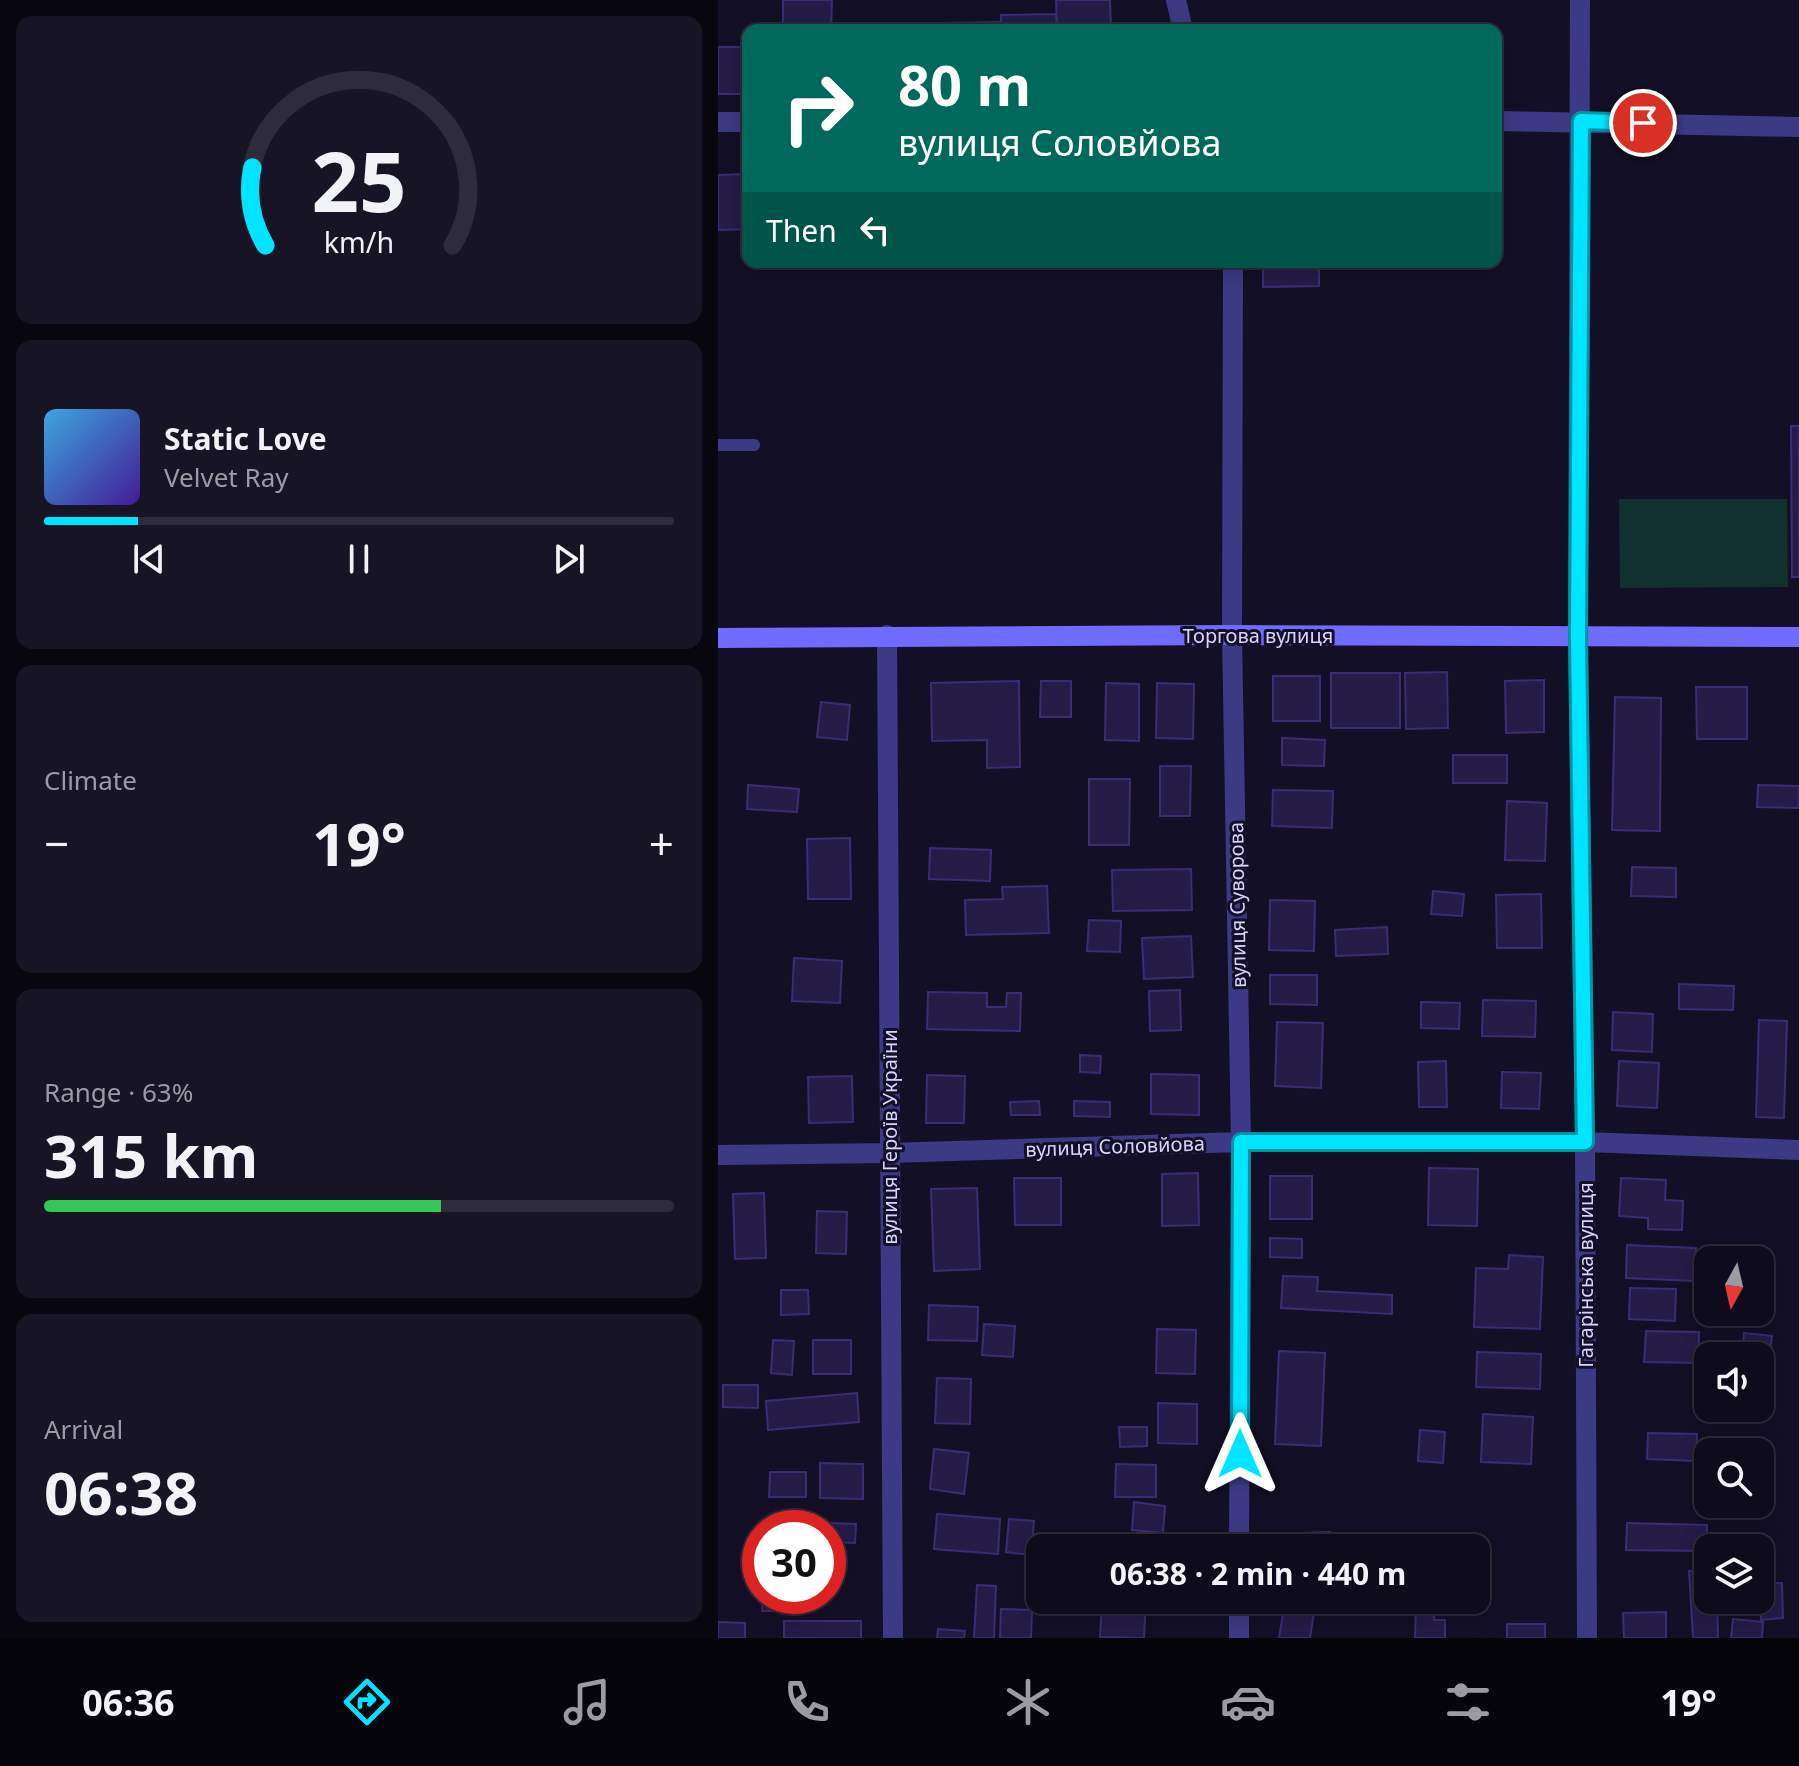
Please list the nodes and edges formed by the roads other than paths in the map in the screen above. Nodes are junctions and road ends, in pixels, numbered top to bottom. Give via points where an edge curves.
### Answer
1 (1176, 0) edge
2 (1580, 0) edge
3 (1182, 24) edge
4 (1502, 121) edge
5 (1581, 121) junction
6 (718, 122) edge
7 (742, 122) edge
8 (1799, 127) edge
9 (1233, 268) edge
10 (718, 445) edge
11 (754, 445) dead end
12 (887, 635) junction
13 (1232, 635) junction
14 (1799, 637) edge
15 (718, 638) edge
16 (1578, 638) junction
17 (1241, 1142) junction
18 (1585, 1142) junction
19 (1799, 1150) edge
20 (889, 1153) junction
21 (718, 1155) edge
22 (1239, 1534) edge
23 (1239, 1614) edge
24 (893, 1638) edge
25 (1239, 1638) edge
26 (1587, 1638) edge

1 - 3 street
2 - 5 street, Гагарінська вулиця
4 - 5 street
5 - 8 street
5 - 16 street, Гагарінська вулиця
6 - 7 street
9 - 13 street, вулиця Суворова
10 - 11 lane
12 - 13 main road, Торгова вулиця
12 - 15 main road, Торгова вулиця
12 - 20 street, вулиця Героїв України
13 - 16 main road, Торгова вулиця
13 - 17 street, вулиця Суворова
14 - 16 main road, Торгова вулиця
16 - 18 street, Гагарінська вулиця
17 - 18 street, вулиця Соловйова
17 - 20 street, вулиця Соловйова
17 - 22 street, вулиця Суворова
18 - 19 street, вулиця Соловйова
18 - 26 street, Гагарінська вулиця
20 - 21 street, вулиця Соловйова
20 - 24 street, вулиця Героїв України
23 - 25 street

